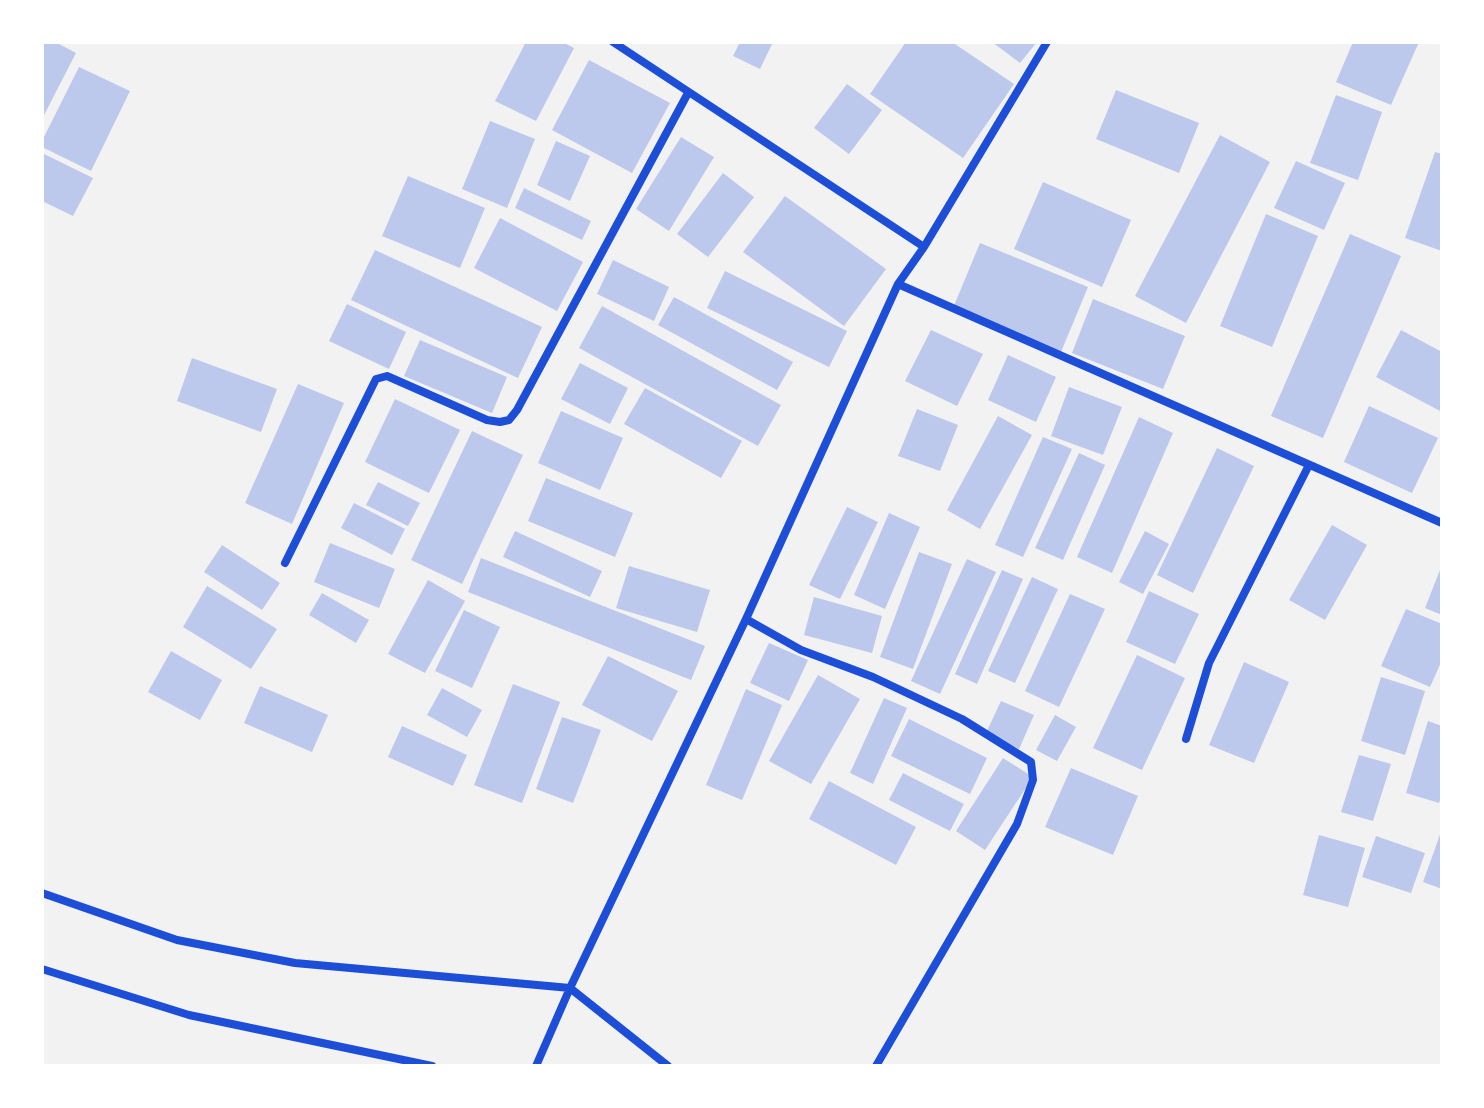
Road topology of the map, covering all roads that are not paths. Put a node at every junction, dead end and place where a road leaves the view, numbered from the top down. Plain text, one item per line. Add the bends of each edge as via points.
1 (613, 42) edge
2 (1047, 42) edge
3 (688, 93) junction
4 (924, 247) junction
5 (898, 284) junction
6 (1309, 465) junction
7 (1442, 523) edge
8 (285, 563) dead end
9 (746, 619) junction
10 (1186, 739) dead end
11 (42, 893) edge
12 (42, 969) edge
13 (570, 988) junction
14 (536, 1065) edge
15 (432, 1066) edge
16 (668, 1066) edge
17 (876, 1066) edge

1 - 3 street
2 - 4 street
3 - 4 street
3 - 8 street via 509,420 487,420 387,376 376,379
4 - 5 street
5 - 6 street
5 - 9 street
6 - 7 street
6 - 10 street via 1209,663
9 - 13 street
9 - 17 street via 801,650 962,719 1031,762 1033,780 1017,824
11 - 13 street via 177,940 295,963
12 - 15 street via 189,1015
13 - 14 street
13 - 16 street

